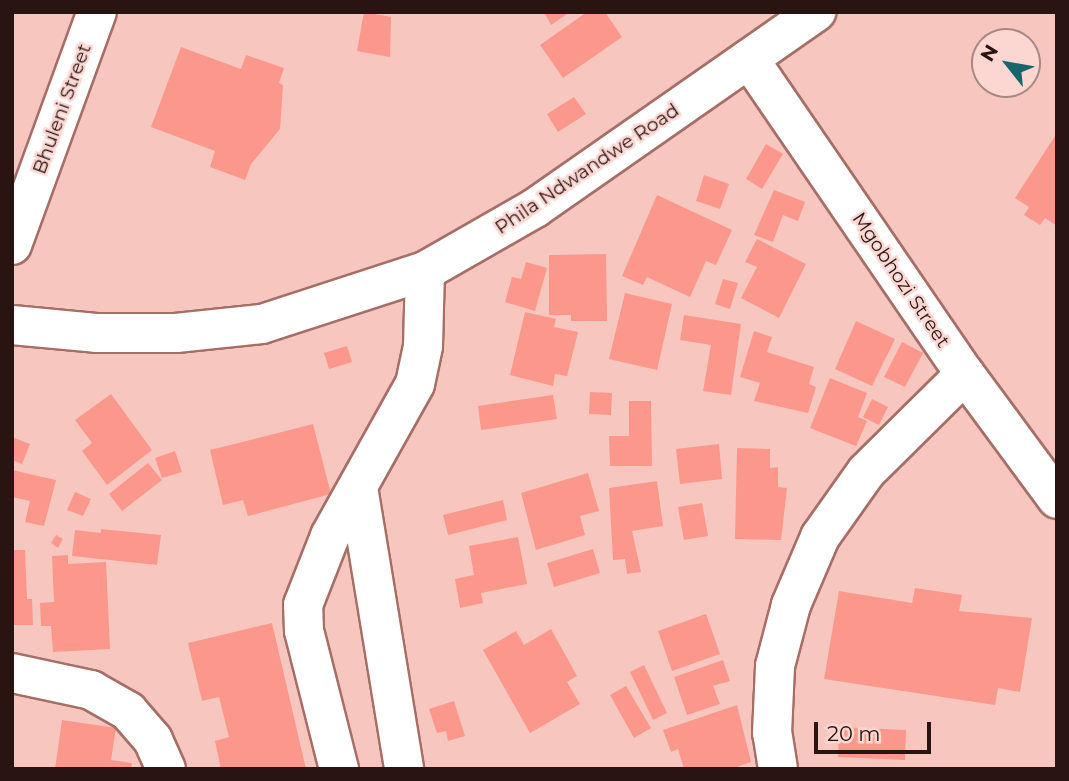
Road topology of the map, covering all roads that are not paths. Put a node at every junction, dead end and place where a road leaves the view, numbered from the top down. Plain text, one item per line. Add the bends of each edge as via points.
1 (97, 12) edge
2 (816, 12) edge
3 (749, 59) junction
4 (12, 245) edge
5 (425, 271) junction
6 (12, 325) edge
7 (965, 373) junction
8 (358, 487) junction
9 (1057, 499) edge
10 (12, 673) edge
11 (166, 769) edge
12 (339, 769) edge
13 (404, 769) edge
14 (778, 769) edge

1 - 4 street, Bhuleni Street
2 - 3 street, Phila Ndwandwe Road
3 - 5 street, Phila Ndwandwe Road via 535,208
3 - 7 street, Mgobhozi Street
5 - 6 street, Phila Ndwandwe Road via 262,324 176,333 96,333
5 - 8 street via 423,346 415,384
7 - 9 street, Mgobhozi Street
7 - 14 street via 866,472 820,537 791,605 775,666 772,733
8 - 12 street via 310,578 303,605 304,631
8 - 13 street
10 - 11 street via 91,690 128,711 153,740

